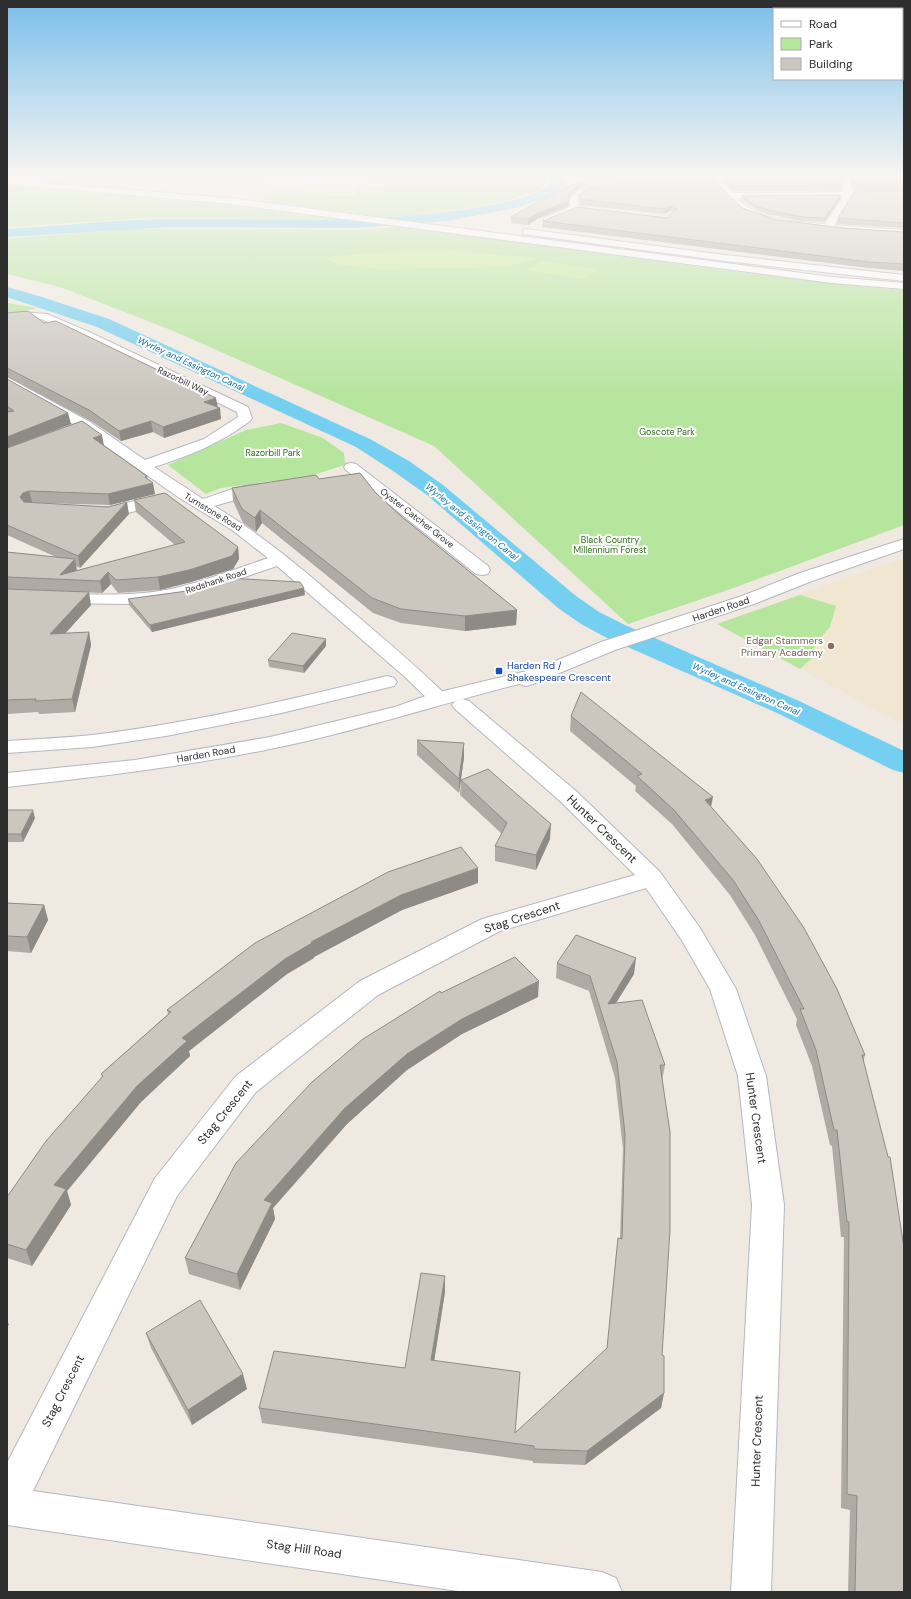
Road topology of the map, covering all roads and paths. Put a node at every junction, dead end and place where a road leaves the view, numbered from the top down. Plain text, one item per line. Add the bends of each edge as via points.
1 (599, 248) edge
2 (628, 248) edge
3 (721, 262) junction
4 (904, 278) edge
5 (904, 286) edge
6 (7, 317) edge
7 (7, 381) edge
8 (142, 466) junction
9 (348, 474) edge
10 (273, 487) edge
11 (183, 494) junction
12 (201, 505) junction
13 (86, 511) edge
14 (904, 544) edge
15 (279, 560) junction
16 (482, 570) dead end
17 (7, 596) edge
18 (387, 682) dead end
19 (450, 702) junction
20 (7, 747) edge
21 (7, 780) edge
22 (652, 878) junction
23 (7, 1502) edge
24 (7, 1506) edge
25 (602, 1592) edge
26 (751, 1592) edge

1 - 3 street
2 - 3 street
3 - 4 street
3 - 5 street via 832,280
6 - 8 street, Razorbill Way via 43,316 243,410 245,418 213,441
7 - 8 street, Turnstone Road
8 - 11 street, Turnstone Road
9 - 16 street, Oyster Catcher Grove via 367,479
10 - 12 street via 245,491
11 - 12 street, Turnstone Road
11 - 13 street via 110,512
12 - 15 street, Turnstone Road via 238,527
14 - 19 street, Harden Road via 674,626 608,646 538,674 506,691
15 - 17 street, Redshank Road via 182,592 160,595 131,598
15 - 19 street, Turnstone Road
18 - 20 street via 317,705 124,736 71,743
19 - 21 street, Harden Road via 432,711 402,711 278,741 135,766
19 - 22 street, Hunter Crescent via 568,796
22 - 23 street, Stag Crescent via 491,925 369,988 246,1084 166,1187
22 - 26 street, Hunter Crescent via 691,934 722,989 752,1076 768,1205
24 - 25 street, Stag Hill Road

